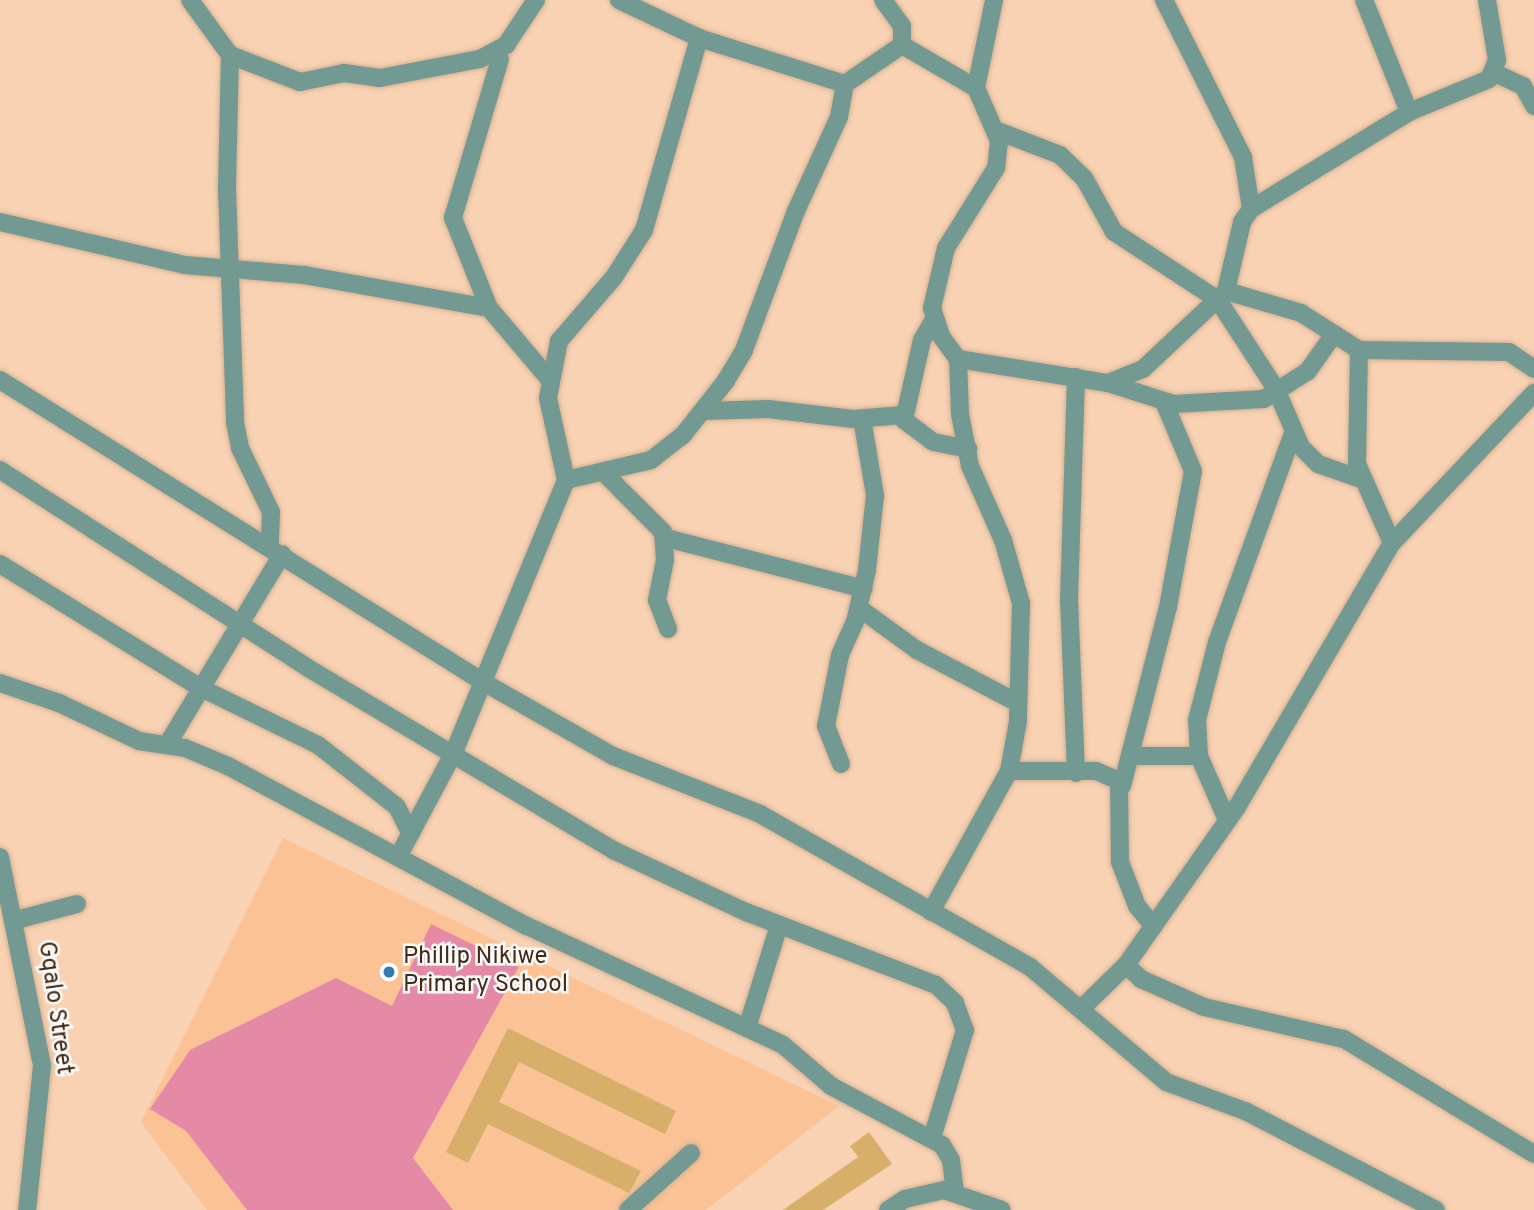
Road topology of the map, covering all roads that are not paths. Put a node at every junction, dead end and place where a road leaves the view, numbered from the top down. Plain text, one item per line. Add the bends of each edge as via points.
1 (190, 0) edge
2 (536, 0) edge
3 (619, 0) edge
4 (883, 0) edge
5 (994, 0) edge
6 (1164, 0) edge
7 (1364, 0) edge
8 (1487, 0) edge
9 (699, 38) junction
10 (902, 46) junction
11 (230, 55) junction
12 (500, 59) dead end
13 (1495, 73) junction
14 (845, 84) junction
15 (1529, 85) edge
16 (976, 88) junction
17 (1534, 106) edge
18 (1409, 112) junction
19 (996, 130) junction
20 (1251, 209) junction
21 (0, 222) edge
22 (231, 268) junction
23 (1222, 296) junction
24 (489, 308) junction
25 (933, 321) junction
26 (1334, 334) junction
27 (1359, 349) junction
28 (958, 359) junction
29 (1534, 369) edge
30 (1076, 377) junction
31 (0, 380) edge
32 (550, 380) junction
33 (1108, 383) junction
34 (1534, 393) edge
35 (1279, 394) junction
36 (1164, 402) junction
37 (704, 411) junction
38 (904, 415) junction
39 (862, 419) junction
40 (1293, 433) junction
41 (968, 449) junction
42 (0, 470) edge
43 (603, 472) junction
44 (1361, 479) junction
45 (566, 480) junction
46 (666, 538) junction
47 (1392, 543) junction
48 (276, 550) junction
49 (0, 564) edge
50 (864, 589) junction
51 (859, 608) junction
52 (242, 626) junction
53 (668, 629) dead end
54 (0, 683) edge
55 (485, 684) junction
56 (201, 688) junction
57 (1018, 703) junction
58 (167, 745) junction
59 (454, 752) junction
60 (1132, 756) junction
61 (1199, 756) junction
62 (841, 764) dead end
63 (1009, 771) junction
64 (1076, 773) junction
65 (1122, 786) junction
66 (1227, 820) junction
67 (411, 834) junction
68 (0, 857) edge
69 (398, 857) junction
70 (77, 904) dead end
71 (931, 912) junction
72 (16, 920) junction
73 (779, 925) junction
74 (1153, 926) junction
75 (1126, 965) junction
76 (1082, 1008) junction
77 (747, 1028) junction
78 (932, 1138) junction
79 (691, 1153) dead end
80 (1534, 1154) edge
81 (955, 1191) junction
82 (27, 1210) edge
83 (628, 1210) edge
84 (888, 1210) edge
85 (1002, 1210) edge
86 (1436, 1210) edge

1 - 11 street
2 - 11 street via 502,49 454,65 411,68 380,78 344,73 300,82
3 - 9 street
4 - 10 street via 902,26
5 - 16 street
6 - 20 street via 1243,158
7 - 18 street
8 - 13 street
9 - 14 street
9 - 32 street via 644,230 614,276 562,333
10 - 14 street
10 - 16 street
11 - 22 street
12 - 24 street via 453,212 467,263
13 - 15 street
13 - 18 street
14 - 37 street via 839,117 796,211 749,338
15 - 17 street
16 - 19 street
18 - 20 street
19 - 23 street via 1060,155 1084,178 1114,232
19 - 25 street via 996,168 946,248 933,293
20 - 23 street via 1242,222
21 - 22 street via 113,252
22 - 24 street via 456,298
22 - 48 street via 235,422 240,448 271,512
23 - 26 street via 1301,313
23 - 33 street via 1166,352
23 - 35 street
24 - 32 street
25 - 28 street
25 - 38 street via 922,340
26 - 27 street
26 - 35 street via 1321,358
27 - 29 street via 1509,352
27 - 44 street via 1362,385 1355,456
28 - 30 street
28 - 41 street
30 - 33 street
30 - 64 street via 1069,600
31 - 48 street
32 - 45 street via 550,406
33 - 36 street
34 - 47 street
35 - 36 street via 1194,405
35 - 40 street
36 - 60 street via 1193,471
37 - 39 street via 768,408
37 - 43 street via 651,460
38 - 39 street
38 - 41 street via 910,429 933,442
39 - 50 street via 875,495
40 - 44 street via 1318,464
40 - 61 street via 1217,642 1196,720
41 - 57 street via 972,474 1020,588
42 - 52 street
43 - 45 street
43 - 46 street via 653,516
44 - 47 street
45 - 55 street
46 - 50 street
46 - 53 street via 656,595
47 - 66 street
48 - 52 street
48 - 55 street
49 - 56 street
50 - 51 street
51 - 57 street via 917,650
51 - 62 street via 840,655 826,726
52 - 56 street
52 - 59 street
54 - 58 street via 59,703 139,741
55 - 59 street
55 - 71 street via 613,756 760,814
56 - 58 street
56 - 67 street via 347,766 397,807
57 - 63 street
58 - 69 street via 228,766
59 - 67 street
59 - 73 street via 615,851
60 - 61 street
60 - 65 street
61 - 66 street
63 - 64 street
63 - 71 street
64 - 65 street via 1108,774
65 - 74 street via 1120,862 1137,906
66 - 74 street
67 - 69 street
68 - 72 street, Gqalo Street
69 - 77 street via 527,926
70 - 72 street
71 - 76 street via 1030,967
72 - 82 street, Gqalo Street via 42,1066
73 - 77 street
73 - 78 street via 929,980 955,1003 964,1037
74 - 75 street
75 - 76 street
75 - 80 street via 1141,979 1204,1007 1344,1039
76 - 86 street via 1166,1083 1245,1111
77 - 78 street via 789,1049 831,1086
78 - 81 street via 951,1160
79 - 83 street
81 - 84 street via 915,1195
81 - 85 street

